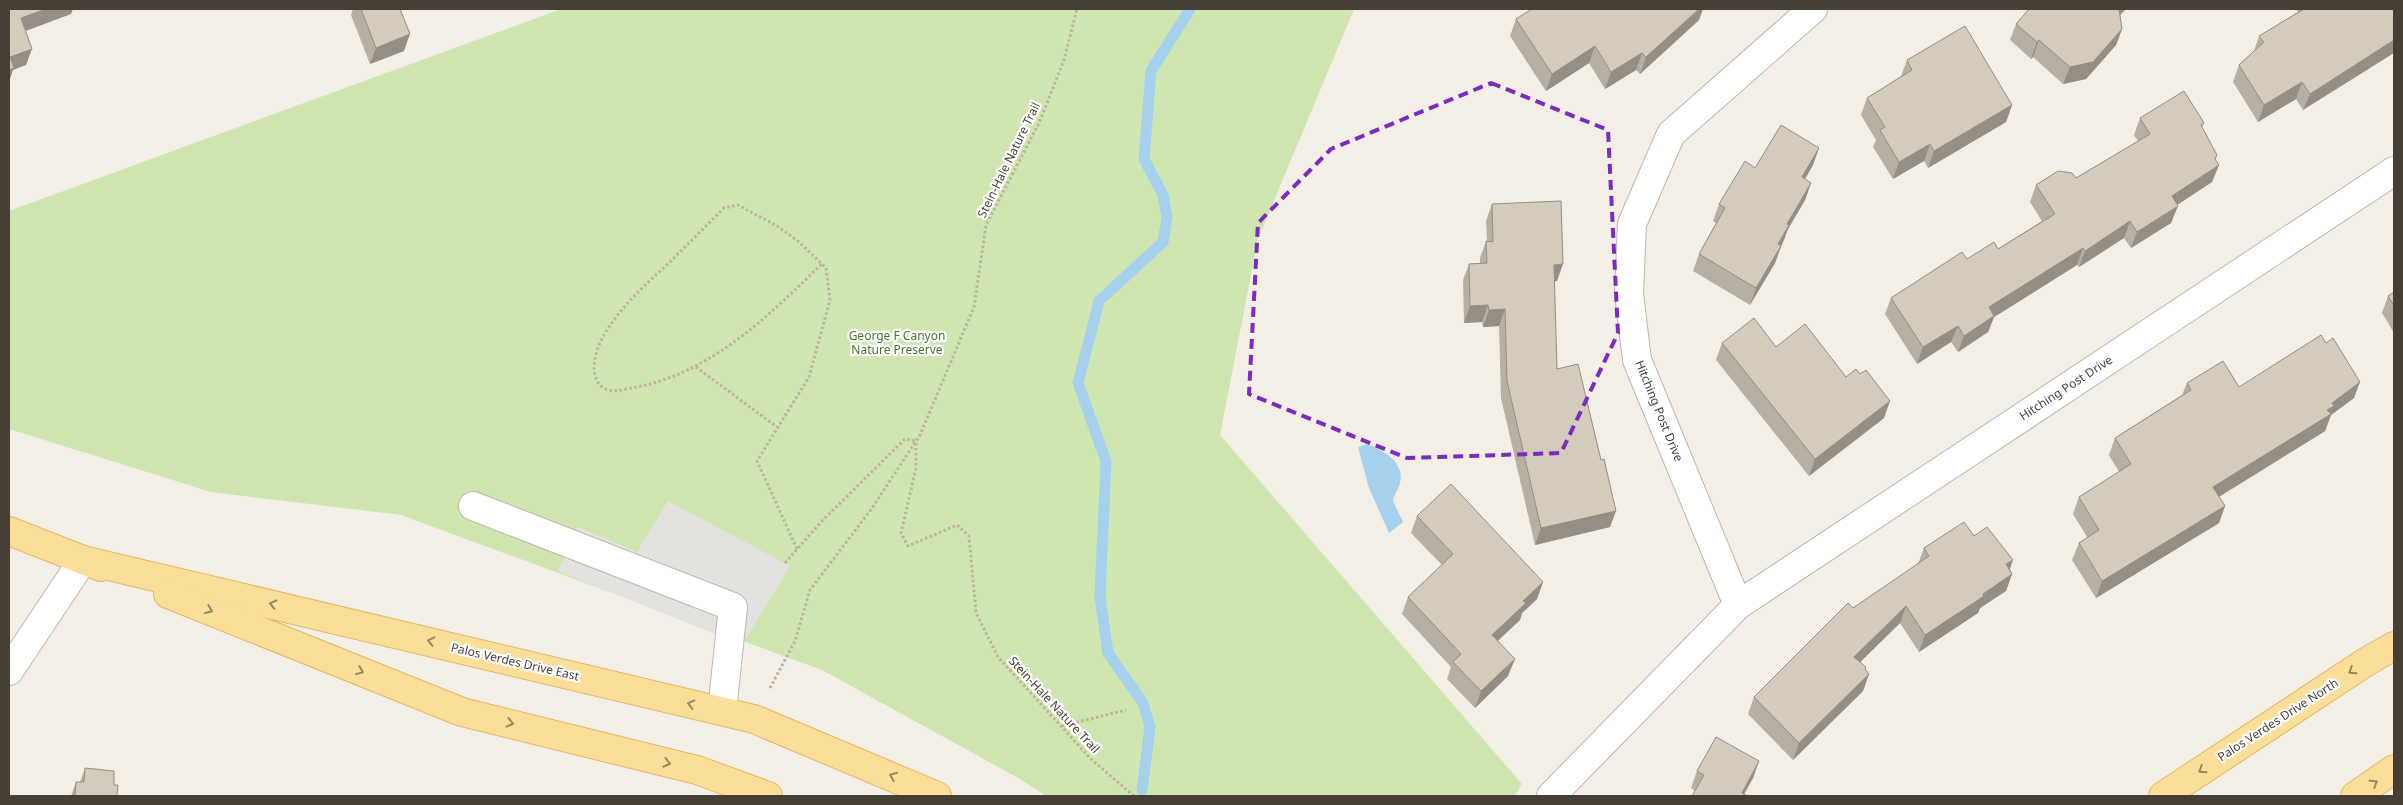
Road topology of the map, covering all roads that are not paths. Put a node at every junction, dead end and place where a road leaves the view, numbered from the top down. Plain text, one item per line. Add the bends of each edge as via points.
1 (1813, 9) edge
2 (2394, 170) edge
3 (473, 506) dead end
4 (9, 531) edge
5 (83, 560) junction
6 (1738, 605) junction
7 (2394, 646) edge
8 (9, 671) edge
9 (722, 711) junction
10 (2394, 769) edge
11 (768, 796) edge
12 (937, 796) edge
13 (1551, 796) edge
14 (2163, 796) edge
15 (2355, 796) edge

1 - 6 street, Hitching Post Drive via 1671,134 1632,224 1629,294 1637,360
2 - 6 street, Hitching Post Drive
3 - 9 street via 733,607
4 - 5 main road, Palos Verdes Drive East
5 - 8 street
9 -> 5 main road, Palos Verdes Drive East
5 -> 11 main road, Palos Verdes Drive East via 462,712 696,770
6 - 13 street, Hitching Post Drive
7 -> 14 main road, Palos Verdes Drive North
12 -> 9 main road, Palos Verdes Drive East via 754,719
15 -> 10 main road

